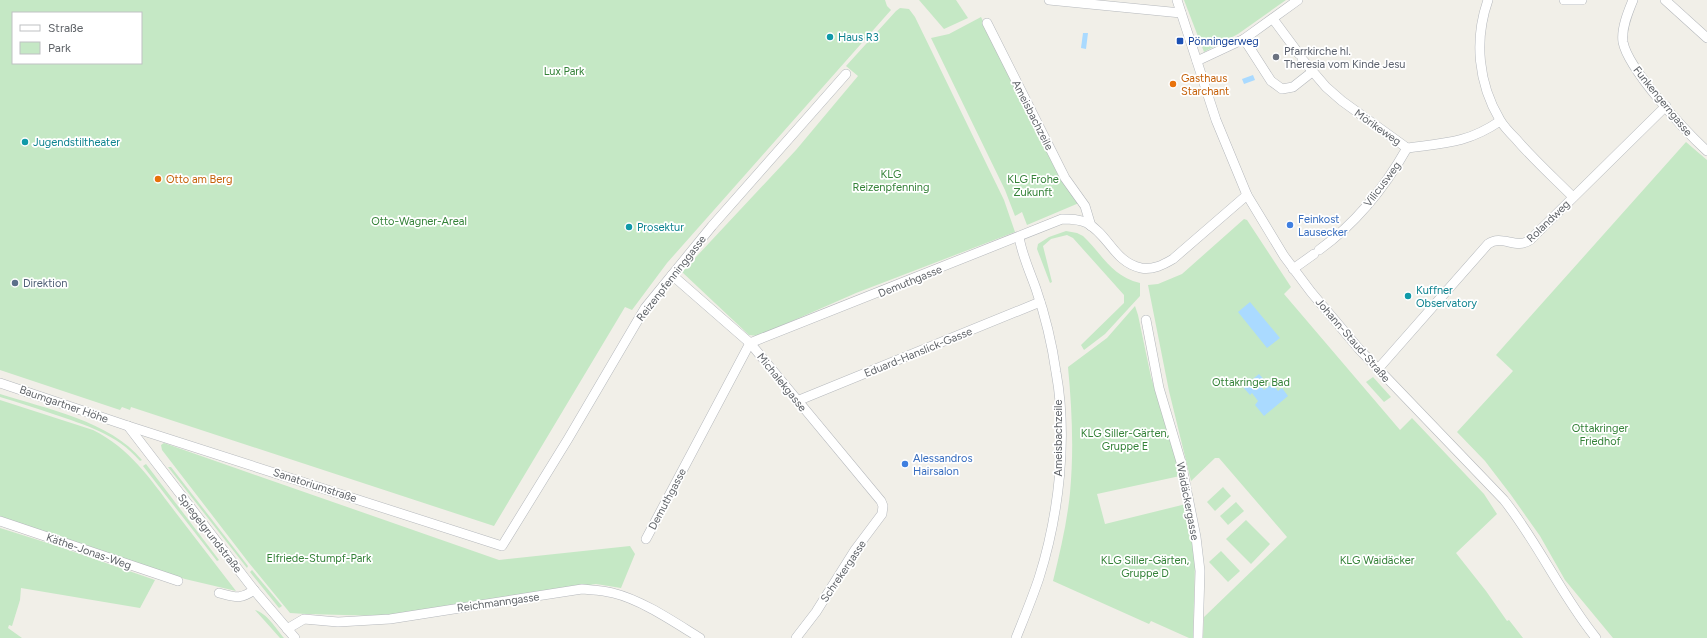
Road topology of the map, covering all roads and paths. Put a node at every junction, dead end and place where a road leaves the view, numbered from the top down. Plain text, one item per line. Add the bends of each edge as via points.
1 (1049, 0) edge
2 (1177, 0) edge
3 (1298, 0) edge
4 (1488, 0) edge
5 (1564, 0) edge
6 (1582, 0) edge
7 (1634, 0) edge
8 (1665, 0) edge
9 (1182, 13) junction
10 (1273, 19) junction
11 (987, 23) dead end
12 (1707, 38) edge
13 (1244, 39) junction
14 (1197, 61) junction
15 (1312, 72) junction
16 (846, 74) dead end
17 (1666, 106) junction
18 (1500, 121) junction
19 (1407, 148) junction
20 (1707, 151) edge
21 (1247, 195) junction
22 (1573, 197) junction
23 (1091, 226) junction
24 (1019, 237) junction
25 (1293, 269) junction
26 (672, 275) junction
27 (1040, 302) junction
28 (1146, 320) dead end
29 (750, 343) junction
30 (1378, 369) junction
31 (0, 383) edge
32 (797, 401) junction
33 (128, 426) junction
34 (881, 501) joint
35 (0, 521) edge
36 (646, 538) dead end
37 (502, 546) joint
38 (178, 581) dead end
39 (254, 590) junction
40 (219, 593) dead end
41 (287, 629) junction
42 (295, 638) edge
43 (700, 638) edge
44 (796, 638) edge
45 (1016, 638) edge
46 (1198, 638) edge
47 (1596, 638) edge

1 - 9 street
2 - 9 street, Johann-Staud-Straße
3 - 10 street
4 - 18 street via 1480,33 1480,64 1487,94
5 - 6 street
7 - 17 street, Funkengerngasse via 1623,30 1625,51 1639,74
8 - 12 street
9 - 14 street, Johann-Staud-Straße
10 - 13 street
10 - 15 street, Mörikeweg
11 - 23 street, Ameisbachzeile via 1065,178 1085,206
13 - 14 street
13 - 15 street via 1271,81 1282,89 1293,87
14 - 21 street, Johann-Staud-Straße via 1216,120
15 - 19 street, Mörikeweg via 1342,102
16 - 26 street, Reizenpfenninggasse
17 - 20 street, Funkengerngasse
17 - 22 street, Rolandweg
18 - 19 street, Mörikeweg via 1468,139
18 - 22 street
19 - 25 street, Vilicusweg via 1379,190 1359,214 1332,241
21 - 23 street via 1173,259 1155,268 1146,269 1126,263
21 - 25 street, Johann-Staud-Straße
22 - 30 street, Rolandweg via 1528,242 1518,245 1496,240 1488,244
23 - 24 street, Demuthgasse via 1080,221 1062,219
24 - 27 street, Ameisbachzeile
24 - 29 street, Demuthgasse
25 - 30 street, Johann-Staud-Straße via 1341,329
26 - 29 street, Michalekgasse
26 - 37 street, Reizenpfenninggasse via 645,308
27 - 32 street, Eduard-Hanslick-Gasse
27 - 45 street, Ameisbachzeile via 1056,372 1061,420 1060,453 1057,495 1050,536 1039,578
28 - 46 street, Waidäckergasse via 1159,388 1181,462 1196,537 1200,571
29 - 32 street, Michalekgasse
29 - 36 street, Demuthgasse
30 - 47 street, Johann-Staud-Straße via 1504,500 1536,545 1562,591
31 - 33 street, Baumgartner Höhe
32 - 34 street, Michalekgasse
33 - 37 street, Sanatoriumstraße
33 - 39 street, Spiegelgrundstraße
34 - 44 street, Schrekergasse via 882,514
35 - 38 street, Käthe-Jonas-Weg
39 - 40 street via 244,597
39 - 41 street, Spiegelgrundstraße
41 - 42 street, Spiegelgrundstraße
41 - 43 street, Reichmanngasse via 304,619 338,622 390,619 582,589 613,593 633,601

